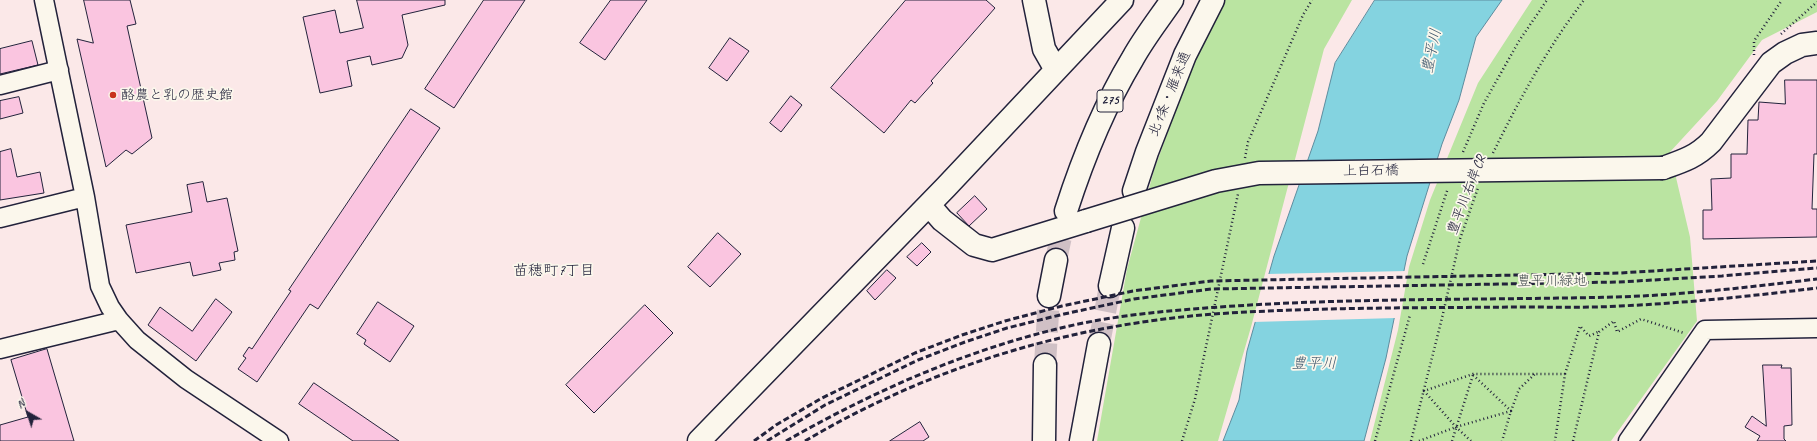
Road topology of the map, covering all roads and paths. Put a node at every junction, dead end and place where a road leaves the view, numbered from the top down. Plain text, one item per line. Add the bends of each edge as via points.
1 (44, 0) edge
2 (1034, 0) edge
3 (1122, 0) edge
4 (1172, 0) edge
5 (1213, 0) edge
6 (1312, 0) edge
7 (1547, 0) edge
8 (1584, 0) edge
9 (1782, 0) edge
10 (1817, 2) edge
11 (1777, 37) dead end
12 (1816, 42) edge
13 (1760, 53) dead end
14 (59, 70) junction
15 (1056, 70) junction
16 (0, 85) edge
17 (1463, 153) dead end
18 (1490, 159) dead end
19 (1244, 166) dead end
20 (1450, 182) dead end
21 (1479, 185) dead end
22 (1239, 189) dead end
23 (1134, 191) dead end
24 (85, 197) junction
25 (929, 205) junction
26 (1066, 211) tunnel mouth
27 (0, 218) edge
28 (1123, 228) dead end
29 (1056, 260) tunnel mouth
30 (1422, 264) dead end
31 (1110, 286) tunnel mouth
32 (1049, 296) tunnel mouth
33 (1410, 315) dead end
34 (118, 320) junction
35 (1817, 328) edge
36 (1599, 332) junction
37 (1699, 339) junction
38 (1099, 344) tunnel mouth
39 (0, 349) edge
40 (1045, 364) tunnel mouth
41 (1473, 374) junction
42 (1535, 374) junction
43 (1565, 374) junction
44 (1424, 391) junction
45 (1511, 411) junction
46 (1456, 427) junction
47 (279, 441) edge
48 (699, 441) edge
49 (1044, 441) edge
50 (1081, 441) edge
51 (1182, 441) edge
52 (1375, 441) edge
53 (1411, 441) edge
54 (1419, 441) edge
55 (1452, 441) edge
56 (1471, 441) edge
57 (1502, 441) edge
58 (1555, 441) edge
59 (1573, 441) edge
60 (1628, 441) edge

1 - 14 street
2 - 15 main road via 1044,49
3 - 15 main road
4 - 26 main road, 275 via 1133,58 1104,112
5 - 23 main road, 北1条・雁来通 via 1185,55
6 - 19 path via 1248,142
7 - 17 path via 1519,41 1484,103
8 - 18 path, 豊平川右岸CR via 1527,87
9 - 13 path via 1754,41 1754,58
10 - 11 path
12 - 25 main road, 上白石橋, bridge via 1785,53 1771,63 1700,153 1663,168 1259,173 1216,181 992,250 974,245 942,220
14 - 16 street
14 - 24 street
15 - 25 main road
20 - 30 path
21 - 44 path, 豊平川右岸CR via 1460,239
22 - 51 path via 1195,399
24 - 27 street
24 - 34 street via 100,286
25 - 48 main road
28 - 31 main road
29 - 32 main road
33 - 52 path
34 - 39 street
34 - 47 street via 137,340 186,379
35 - 37 street via 1705,330
36 - 37 path via 1614,321 1617,332 1641,319
36 - 43 path via 1590,336 1580,326
36 - 59 path
37 - 60 street
38 - 50 main road
40 - 49 main road
41 - 42 path
41 - 44 path
41 - 45 path
41 - 46 path
42 - 43 path
42 - 45 path via 1519,389
43 - 58 path
44 - 46 path
44 - 53 path, 豊平川右岸CR
45 - 46 path
45 - 57 path
46 - 54 path
46 - 55 path
46 - 56 path

